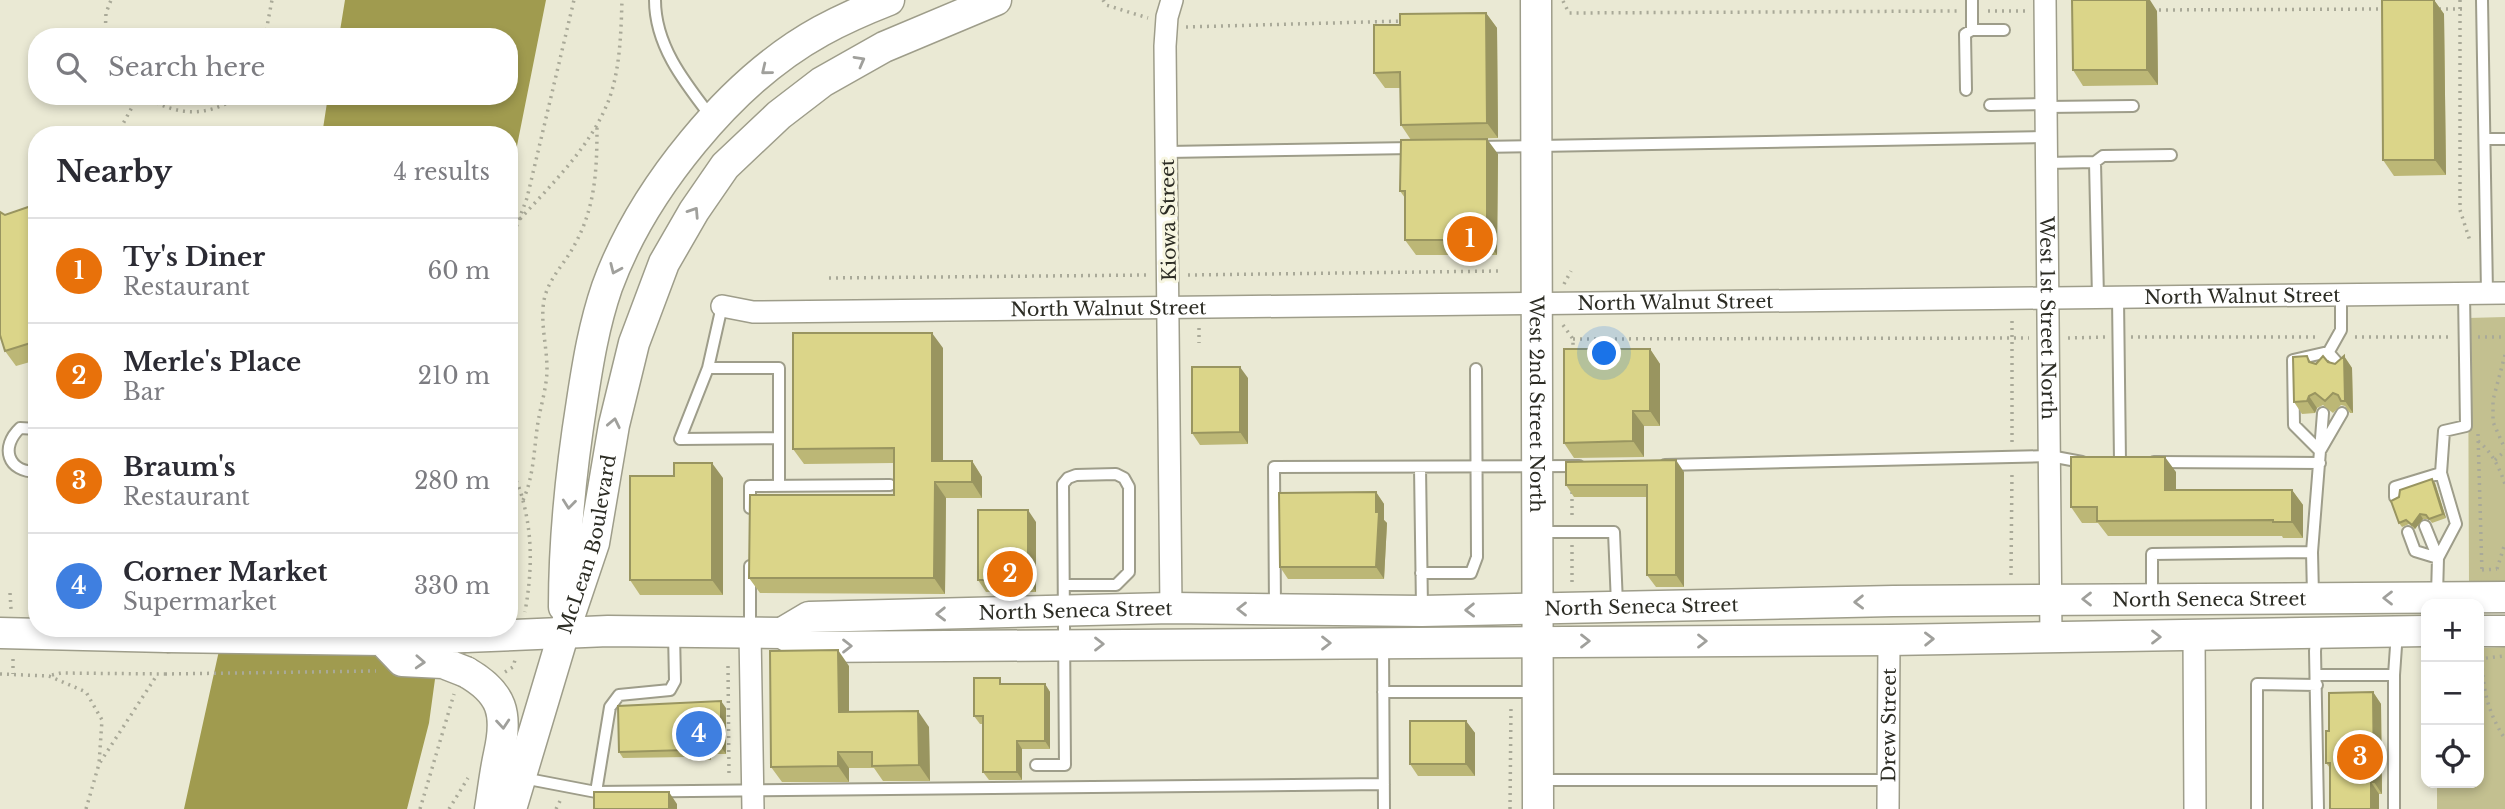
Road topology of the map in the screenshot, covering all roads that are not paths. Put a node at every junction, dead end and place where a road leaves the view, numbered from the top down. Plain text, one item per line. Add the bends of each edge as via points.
1 (655, 0) edge
2 (888, 0) edge
3 (996, 0) edge
4 (1172, 0) edge
5 (1549, 1) edge
6 (2045, 5) edge
7 (2483, 5) edge
8 (1972, 6) edge
9 (1972, 30) junction
10 (2004, 30) dead end
11 (1966, 90) dead end
12 (1990, 105) dead end
13 (2046, 106) junction
14 (2133, 106) dead end
15 (713, 119) junction
16 (2046, 137) junction
17 (2485, 139) junction
18 (2505, 139) edge
19 (1537, 146) junction
20 (1473, 147) edge
21 (1431, 148) edge
22 (1167, 152) junction
23 (2171, 155) dead end
24 (2095, 162) junction
25 (2046, 163) junction
26 (2464, 293) junction
27 (2496, 293) edge
28 (2341, 295) junction
29 (2108, 298) junction
30 (2047, 299) junction
31 (1537, 303) junction
32 (722, 306) joint
33 (1168, 308) junction
34 (2328, 352) junction
35 (708, 368) junction
36 (2323, 368) edge
37 (2342, 368) edge
38 (1476, 369) dead end
39 (2323, 413) edge
40 (2342, 413) edge
41 (28, 428) edge
42 (779, 438) junction
43 (2050, 456) junction
44 (2320, 457) junction
45 (2095, 462) edge
46 (2108, 462) edge
47 (2120, 462) junction
48 (2133, 462) edge
49 (2147, 462) edge
50 (1654, 465) edge
51 (1586, 466) edge
52 (1420, 467) junction
53 (1477, 467) junction
54 (1537, 467) junction
55 (28, 471) edge
56 (2441, 473) junction
57 (779, 485) junction
58 (890, 485) dead end
59 (2395, 497) edge
60 (750, 513) edge
61 (2425, 526) dead end
62 (2407, 532) dead end
63 (1537, 533) junction
64 (2312, 552) junction
65 (750, 555) edge
66 (2438, 558) junction
67 (1421, 573) junction
68 (2501, 583) edge
69 (2313, 598) junction
70 (2437, 598) junction
71 (1064, 599) junction
72 (2152, 599) junction
73 (2051, 600) junction
74 (1618, 607) junction
75 (1171, 608) junction
76 (1275, 609) junction
77 (1538, 609) junction
78 (1422, 611) junction
79 (2484, 631) edge
80 (2505, 631) edge
81 (28, 632) edge
82 (564, 632) junction
83 (674, 632) junction
84 (2412, 632) edge
85 (750, 633) junction
86 (0, 634) edge
87 (518, 634) edge
88 (782, 634) junction
89 (2317, 634) junction
90 (2194, 636) junction
91 (167, 637) edge
92 (465, 637) edge
93 (2051, 637) junction
94 (382, 640) junction
95 (1889, 640) junction
96 (1383, 642) junction
97 (1538, 642) junction
98 (1064, 645) junction
99 (2394, 675) junction
100 (2317, 680) junction
101 (1384, 692) junction
102 (1524, 692) junction
103 (1036, 765) dead end
104 (520, 778) junction
105 (1888, 780) junction
106 (1384, 784) junction
107 (596, 792) junction
108 (1538, 795) edge
109 (753, 799) edge
110 (490, 809) edge
111 (511, 809) edge
112 (1384, 809) edge
113 (1888, 809) edge
114 (2195, 809) edge
115 (2257, 809) edge
116 (2318, 809) edge
117 (2393, 809) edge

1 - 15 lane via 666,50
2 -> 15 main road, McLean Boulevard via 820,32 771,67
82 -> 3 main road, McLean Boulevard via 594,542 634,343 664,263 694,211 725,166 822,82 884,47
4 - 22 street, Kiowa Street via 1164,46
5 - 19 main road, West 2nd Street North
6 - 13 street, West 1st Street North
7 - 17 lane
8 - 9 lane
9 - 10 lane
9 - 11 lane via 1965,34
12 - 13 lane
13 - 14 lane
13 - 16 street, West 1st Street North
15 -> 82 main road, McLean Boulevard via 673,166 634,228 593,331 564,546
16 - 19 lane
16 - 25 street, West 1st Street North
17 - 18 lane
17 - 27 lane
19 - 20 lane
19 - 31 main road, West 2nd Street North
21 - 22 lane
22 - 33 street, Kiowa Street
23 - 24 lane via 2103,156
24 - 25 lane
24 - 29 lane
25 - 30 street, West 1st Street North
26 - 27 street, North Walnut Street
26 - 28 street, North Walnut Street
26 - 56 lane via 2466,426 2444,431
28 - 29 street, North Walnut Street
28 - 34 lane via 2341,330
29 - 30 street, North Walnut Street
29 - 47 lane
30 - 31 street, North Walnut Street
30 - 43 street, West 1st Street North
31 - 33 street, North Walnut Street
31 - 54 main road, West 2nd Street North
32 - 33 street, North Walnut Street via 753,312
32 - 35 lane
33 - 75 street, Kiowa Street
34 - 36 lane
34 - 37 lane
34 - 44 lane via 2293,360 2294,425
35 - 42 lane via 779,368
35 - 42 lane via 680,439
38 - 53 lane
39 - 44 lane
40 - 44 lane
41 - 55 lane via 20,428 9,438 8,454 15,465
42 - 57 lane
43 - 45 lane
43 - 50 lane
43 - 73 street, West 1st Street North
44 - 49 lane
44 - 64 lane
46 - 47 lane
47 - 48 lane
51 - 54 lane
52 - 53 lane
52 - 67 lane
52 - 76 lane via 1274,467
53 - 54 lane
53 - 67 lane via 1477,557 1471,573
54 - 63 main road, West 2nd Street North
56 - 59 lane via 2411,487 2395,487
56 - 66 lane via 2456,524
57 - 58 lane
57 - 60 lane via 750,486
61 - 66 lane
62 - 66 lane via 2415,551
63 - 74 lane via 1615,532
63 - 77 main road, West 2nd Street North
64 - 69 lane
64 - 72 lane via 2152,554
65 - 85 lane
66 - 70 lane
67 - 78 lane
68 - 70 main road, North Seneca Street
70 -> 69 main road, North Seneca Street
69 - 72 main road, North Seneca Street
71 - 71 lane via 1063,484 1076,475 1116,474 1129,487 1129,572 1116,586
71 - 75 main road, North Seneca Street
71 -> 88 main road, North Seneca Street via 809,617
71 - 98 lane
72 -> 73 main road, North Seneca Street
73 -> 74 main road, North Seneca Street
73 - 93 street, West 1st Street North
74 - 77 main road, North Seneca Street
76 -> 75 main road, North Seneca Street
76 - 78 main road, North Seneca Street
77 -> 78 main road, North Seneca Street
77 - 97 main road, West 2nd Street North
79 - 80 main road
81 - 86 main road, North Seneca Street
82 - 83 main road, North Seneca Street
82 - 87 main road, North Seneca Street, bridge
82 - 104 main road
83 - 85 main road, North Seneca Street
83 - 107 lane via 675,681 670,690 619,695 610,707
84 - 89 main road, North Seneca Street
84 - 99 lane
85 - 88 main road, North Seneca Street
85 - 109 street
88 -> 98 main road, North Seneca Street via 805,647
89 - 90 main road, North Seneca Street
89 - 100 lane
93 -> 90 main road, North Seneca Street
90 - 114 street
91 - 94 main road, North Seneca Street, bridge
92 - 94 main road, North Seneca Street, bridge
95 -> 93 main road, North Seneca Street
94 -> 110 main road, bridge via 402,661 443,663 498,698 504,735
97 -> 95 main road, North Seneca Street
95 - 105 street, Drew Street
96 - 97 main road, North Seneca Street
98 -> 96 main road, North Seneca Street
96 - 101 lane
97 - 102 main road, West 2nd Street North
98 - 103 lane via 1065,765
99 - 100 lane
99 - 117 lane
100 - 115 lane via 2257,684
100 - 116 lane
101 - 102 lane
101 - 106 lane
102 - 108 main road, West 2nd Street North
104 - 107 lane
104 - 111 main road
105 - 108 lane
105 - 113 street, Drew Street
106 - 109 lane
106 - 112 lane
107 - 109 lane via 729,790

